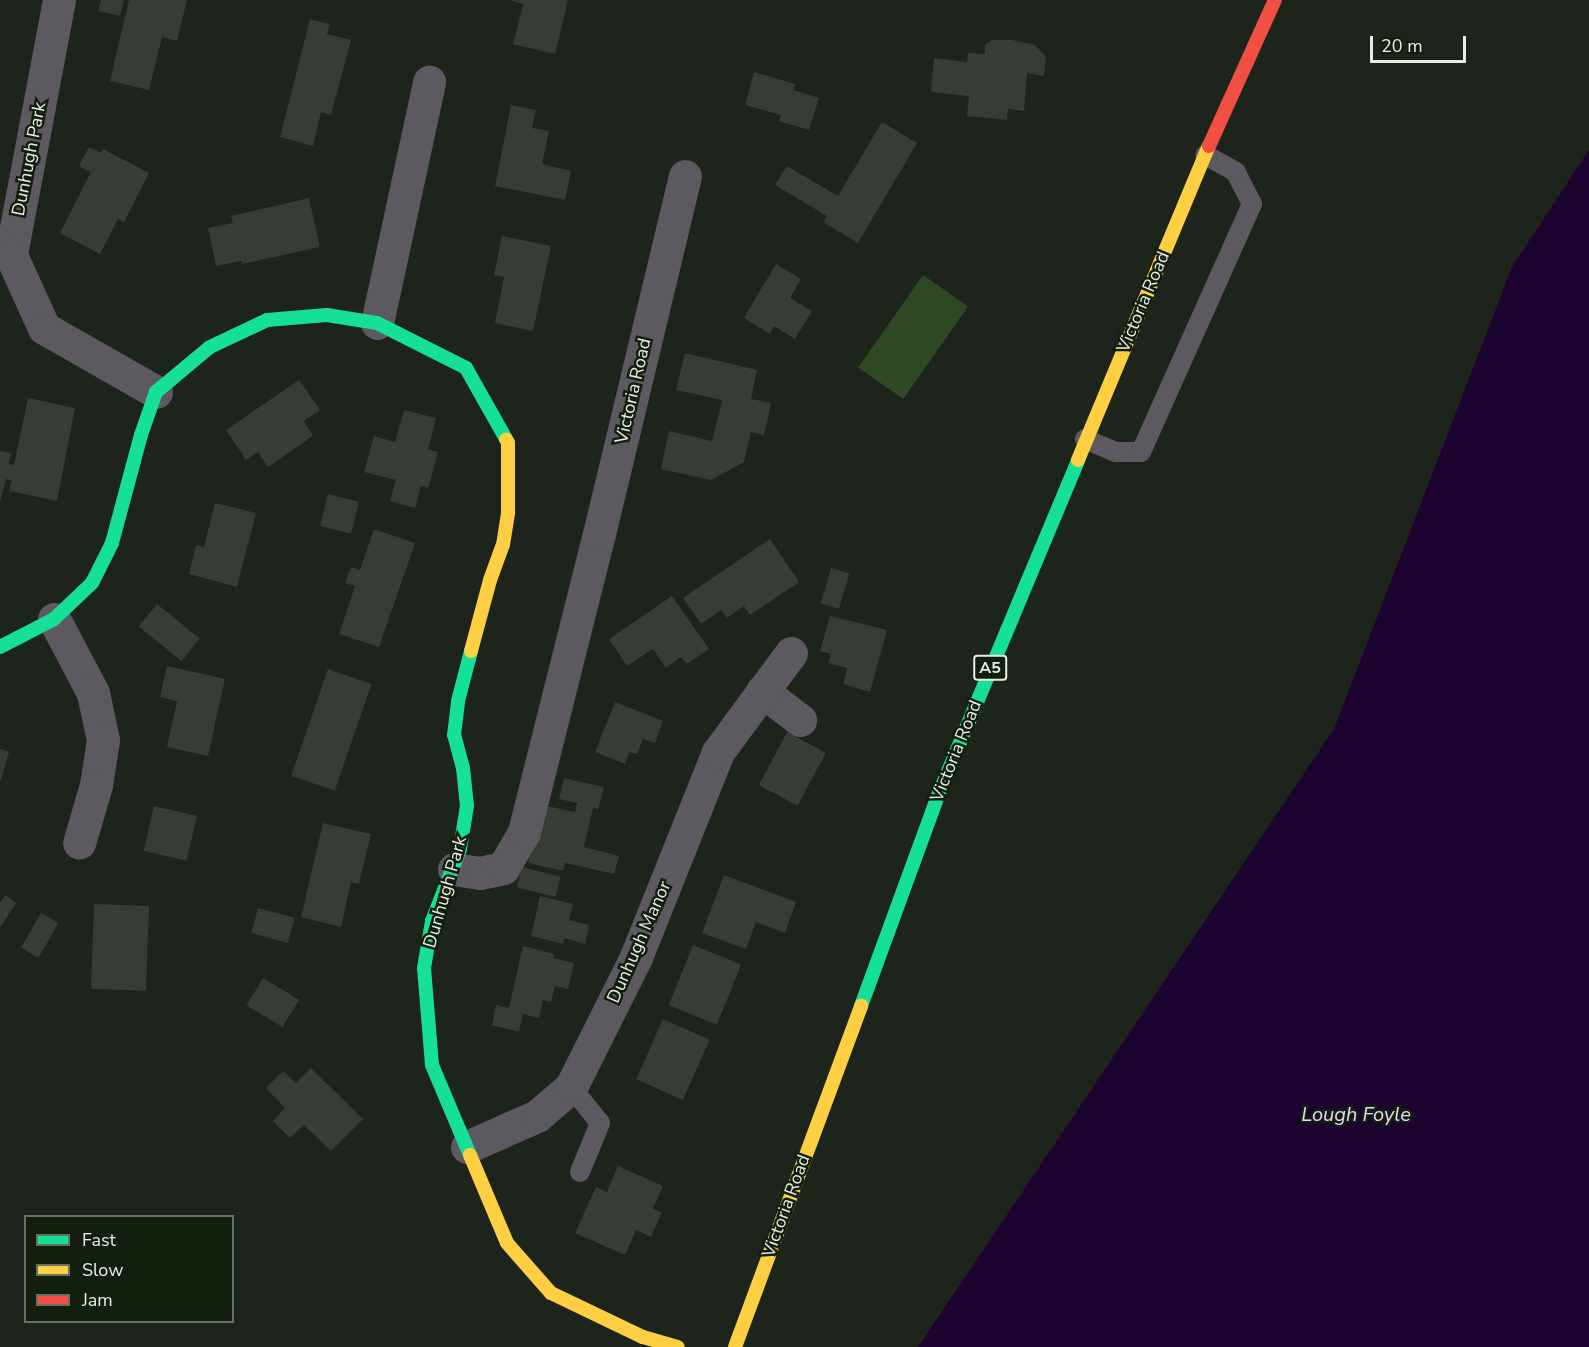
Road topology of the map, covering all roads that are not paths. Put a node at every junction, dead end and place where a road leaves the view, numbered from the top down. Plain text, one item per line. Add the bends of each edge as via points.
1 (59, 0) edge
2 (1275, 0) edge
3 (429, 82) dead end
4 (1205, 155) junction
5 (685, 176) dead end
6 (377, 323) junction
7 (156, 392) junction
8 (1085, 439) junction
9 (54, 619) junction
10 (0, 647) edge
11 (791, 653) dead end
12 (762, 691) junction
13 (800, 720) dead end
14 (79, 843) dead end
15 (454, 869) junction
16 (571, 1087) junction
17 (467, 1147) junction
18 (580, 1172) dead end
19 (678, 1347) edge
20 (735, 1347) edge

1 - 7 street, Dunhugh Park via 11,255 44,328
2 - 4 main road, Victoria Road / A5
3 - 6 street
4 - 8 main road, Victoria Road / A5
4 - 8 lane via 1236,172 1252,204 1141,452 1116,452
5 - 15 street, Victoria Road via 524,832 503,868 480,873
6 - 7 main road, Dunhugh Park via 327,315 267,320 210,347
6 - 15 main road, Dunhugh Park via 466,368 508,443 508,512 503,545 487,591 455,724 467,806
7 - 9 main road via 112,543 92,582
8 - 20 main road, Victoria Road / A5 via 939,793
9 - 10 main road
9 - 14 street via 93,693 103,740 96,785
11 - 12 street, Dunhugh Manor
12 - 13 street
12 - 16 street, Dunhugh Manor via 718,752 636,957
15 - 17 main road, Dunhugh Park via 432,921 424,968 432,1065
16 - 17 street, Dunhugh Manor via 537,1116
16 - 18 lane via 600,1123
17 - 19 main road, Dunhugh Park via 507,1243 551,1293 644,1337

